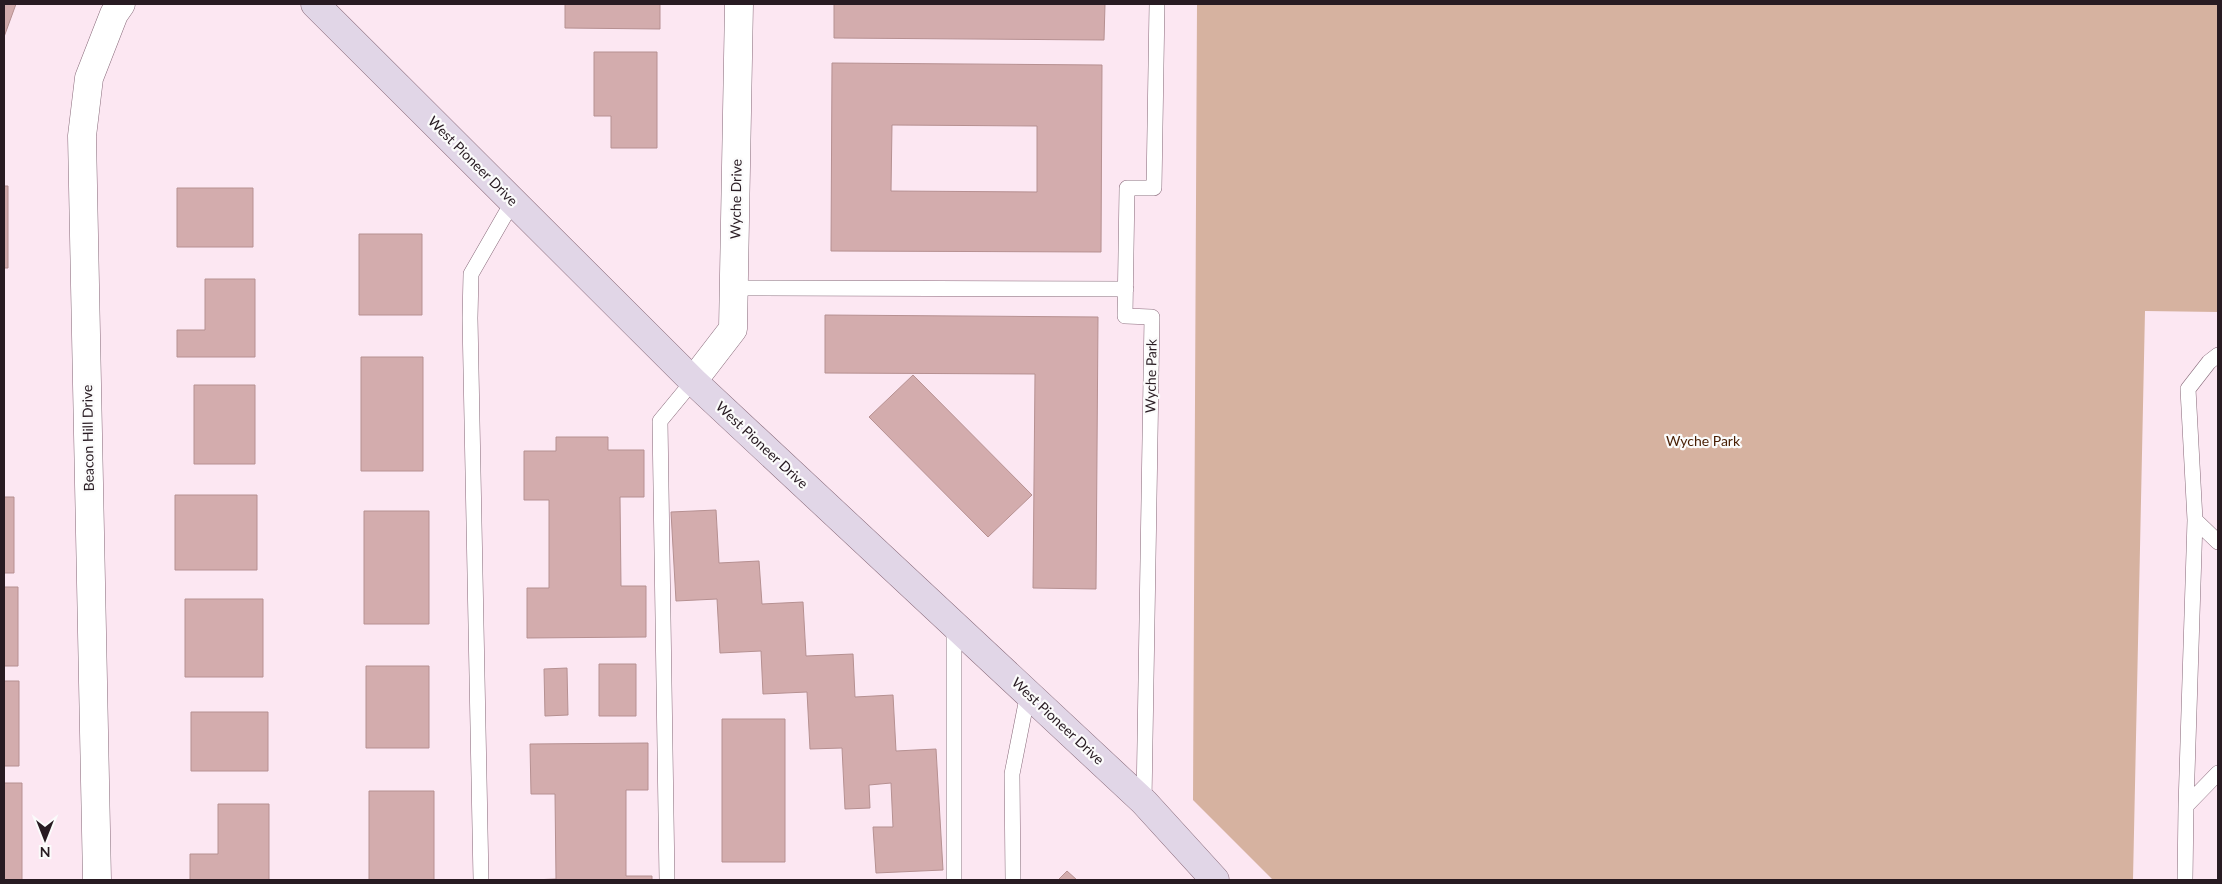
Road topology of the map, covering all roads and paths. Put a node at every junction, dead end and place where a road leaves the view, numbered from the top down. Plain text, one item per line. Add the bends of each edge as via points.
1 (121, 4) edge
2 (315, 4) edge
3 (739, 4) edge
4 (1157, 4) edge
5 (513, 201) junction
6 (734, 288) junction
7 (1126, 289) junction
8 (2218, 354) edge
9 (693, 381) junction
10 (2195, 520) junction
11 (2218, 542) edge
12 (954, 625) junction
13 (1028, 693) junction
14 (2218, 773) edge
15 (1144, 802) junction
16 (2186, 806) junction
17 (97, 880) edge
18 (481, 880) edge
19 (667, 880) edge
20 (954, 880) edge
21 (1013, 880) edge
22 (1215, 880) edge
23 (2185, 880) edge

1 - 17 street, Beacon Hill Drive via 89,78 82,136
2 - 5 main road, West Pioneer Drive
3 - 6 street, Wyche Drive
4 - 7 lane, Wyche Park via 1154,188 1127,188
5 - 9 main road, West Pioneer Drive
5 - 18 lane via 471,274
6 - 7 lane
6 - 9 street, Wyche Drive via 733,329
7 - 15 lane, Wyche Park via 1125,316 1152,317
8 - 10 lane via 2188,389
9 - 12 main road, West Pioneer Drive
9 - 19 lane via 660,421
10 - 11 lane
10 - 16 lane
12 - 13 main road, West Pioneer Drive
12 - 20 lane
13 - 15 main road, West Pioneer Drive
13 - 21 lane via 1012,774
14 - 16 lane
15 - 22 main road, West Pioneer Drive
16 - 23 lane

